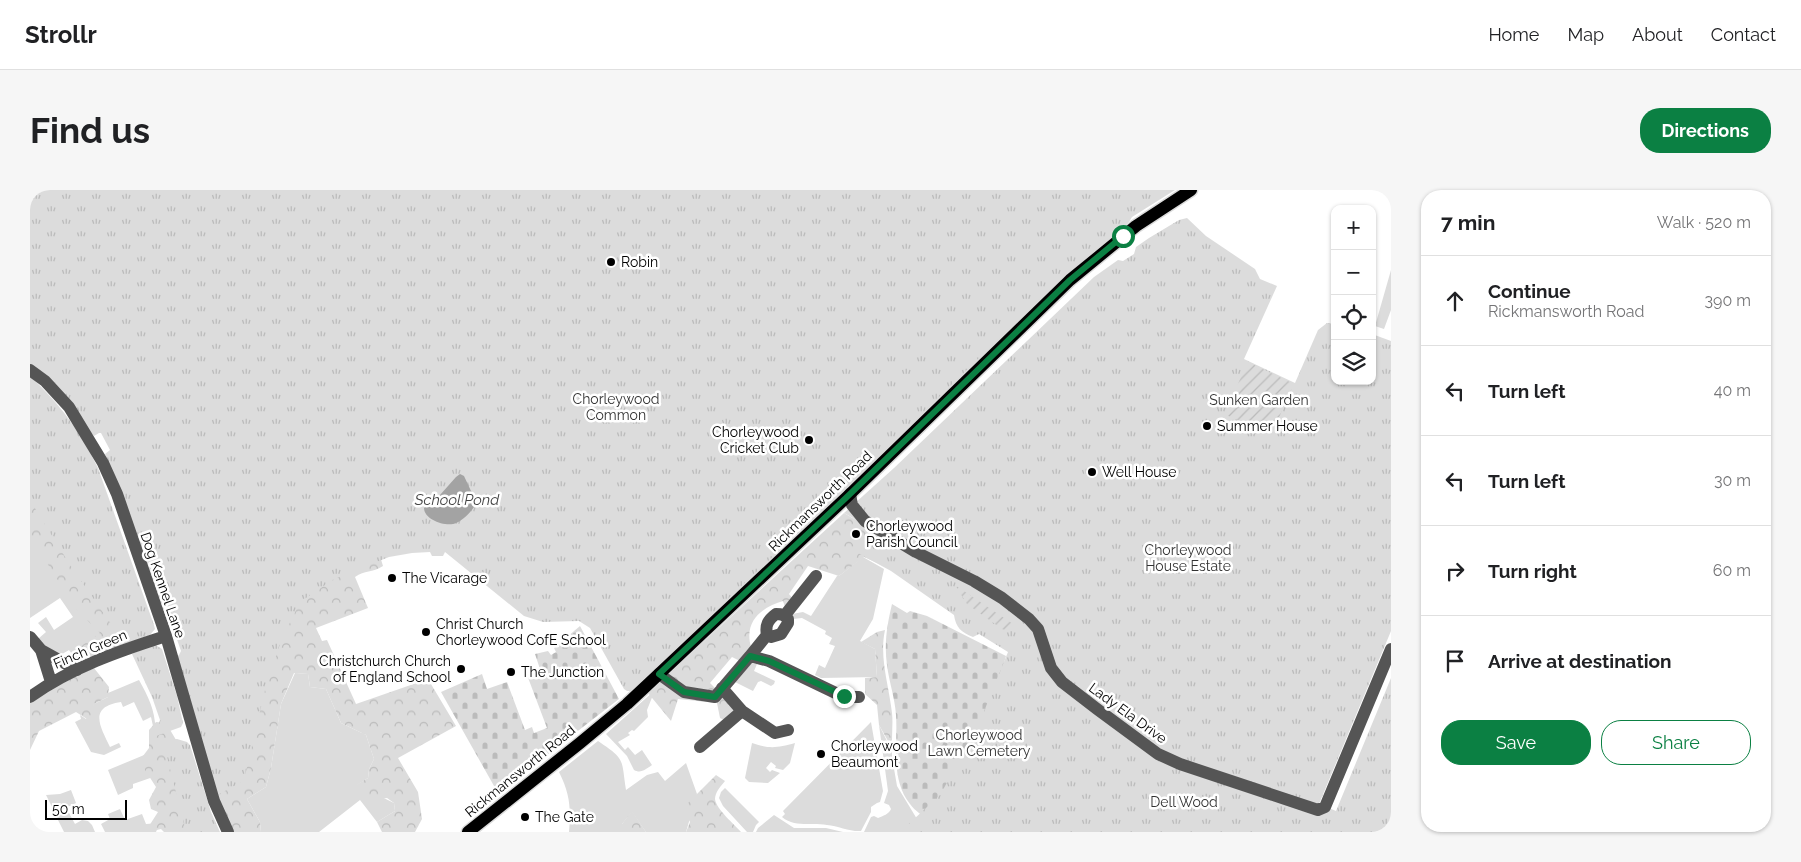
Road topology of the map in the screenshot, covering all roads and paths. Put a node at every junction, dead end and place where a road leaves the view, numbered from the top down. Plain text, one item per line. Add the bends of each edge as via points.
1 (1191, 190) edge
2 (30, 370) edge
3 (850, 494) junction
4 (816, 576) dead end
5 (166, 636) junction
6 (30, 637) edge
7 (1391, 649) edge
8 (41, 650) junction
9 (750, 656) junction
10 (77, 670) junction
11 (659, 674) junction
12 (51, 682) junction
13 (722, 688) junction
14 (30, 697) edge
15 (859, 697) dead end
16 (742, 711) junction
17 (788, 730) dead end
18 (700, 747) dead end
19 (228, 832) edge
20 (468, 832) edge

1 - 3 main road, Rickmansworth Road via 1136,226 1070,280
2 - 5 street, Dog Kennel Lane via 69,407 103,462
3 - 7 street, Lady Ela Drive via 852,505 865,521 974,581 1029,619 1038,629 1051,668 1062,682 1153,750 1180,764 1318,810 1324,807
3 - 11 main road, Rickmansworth Road
4 - 9 street via 785,616 776,614 768,622 767,635
5 - 10 street, Finch Green via 124,649
5 - 19 street, Dog Kennel Lane via 214,801
6 - 8 street
8 - 10 street
8 - 12 street
9 - 13 street
9 - 15 street via 769,661 844,696
10 - 12 street, Finch Green
11 - 13 street via 684,692 715,697
11 - 20 main road, Rickmansworth Road via 627,704
12 - 14 street, Finch Green
13 - 16 street
16 - 17 street via 775,733
16 - 18 street

